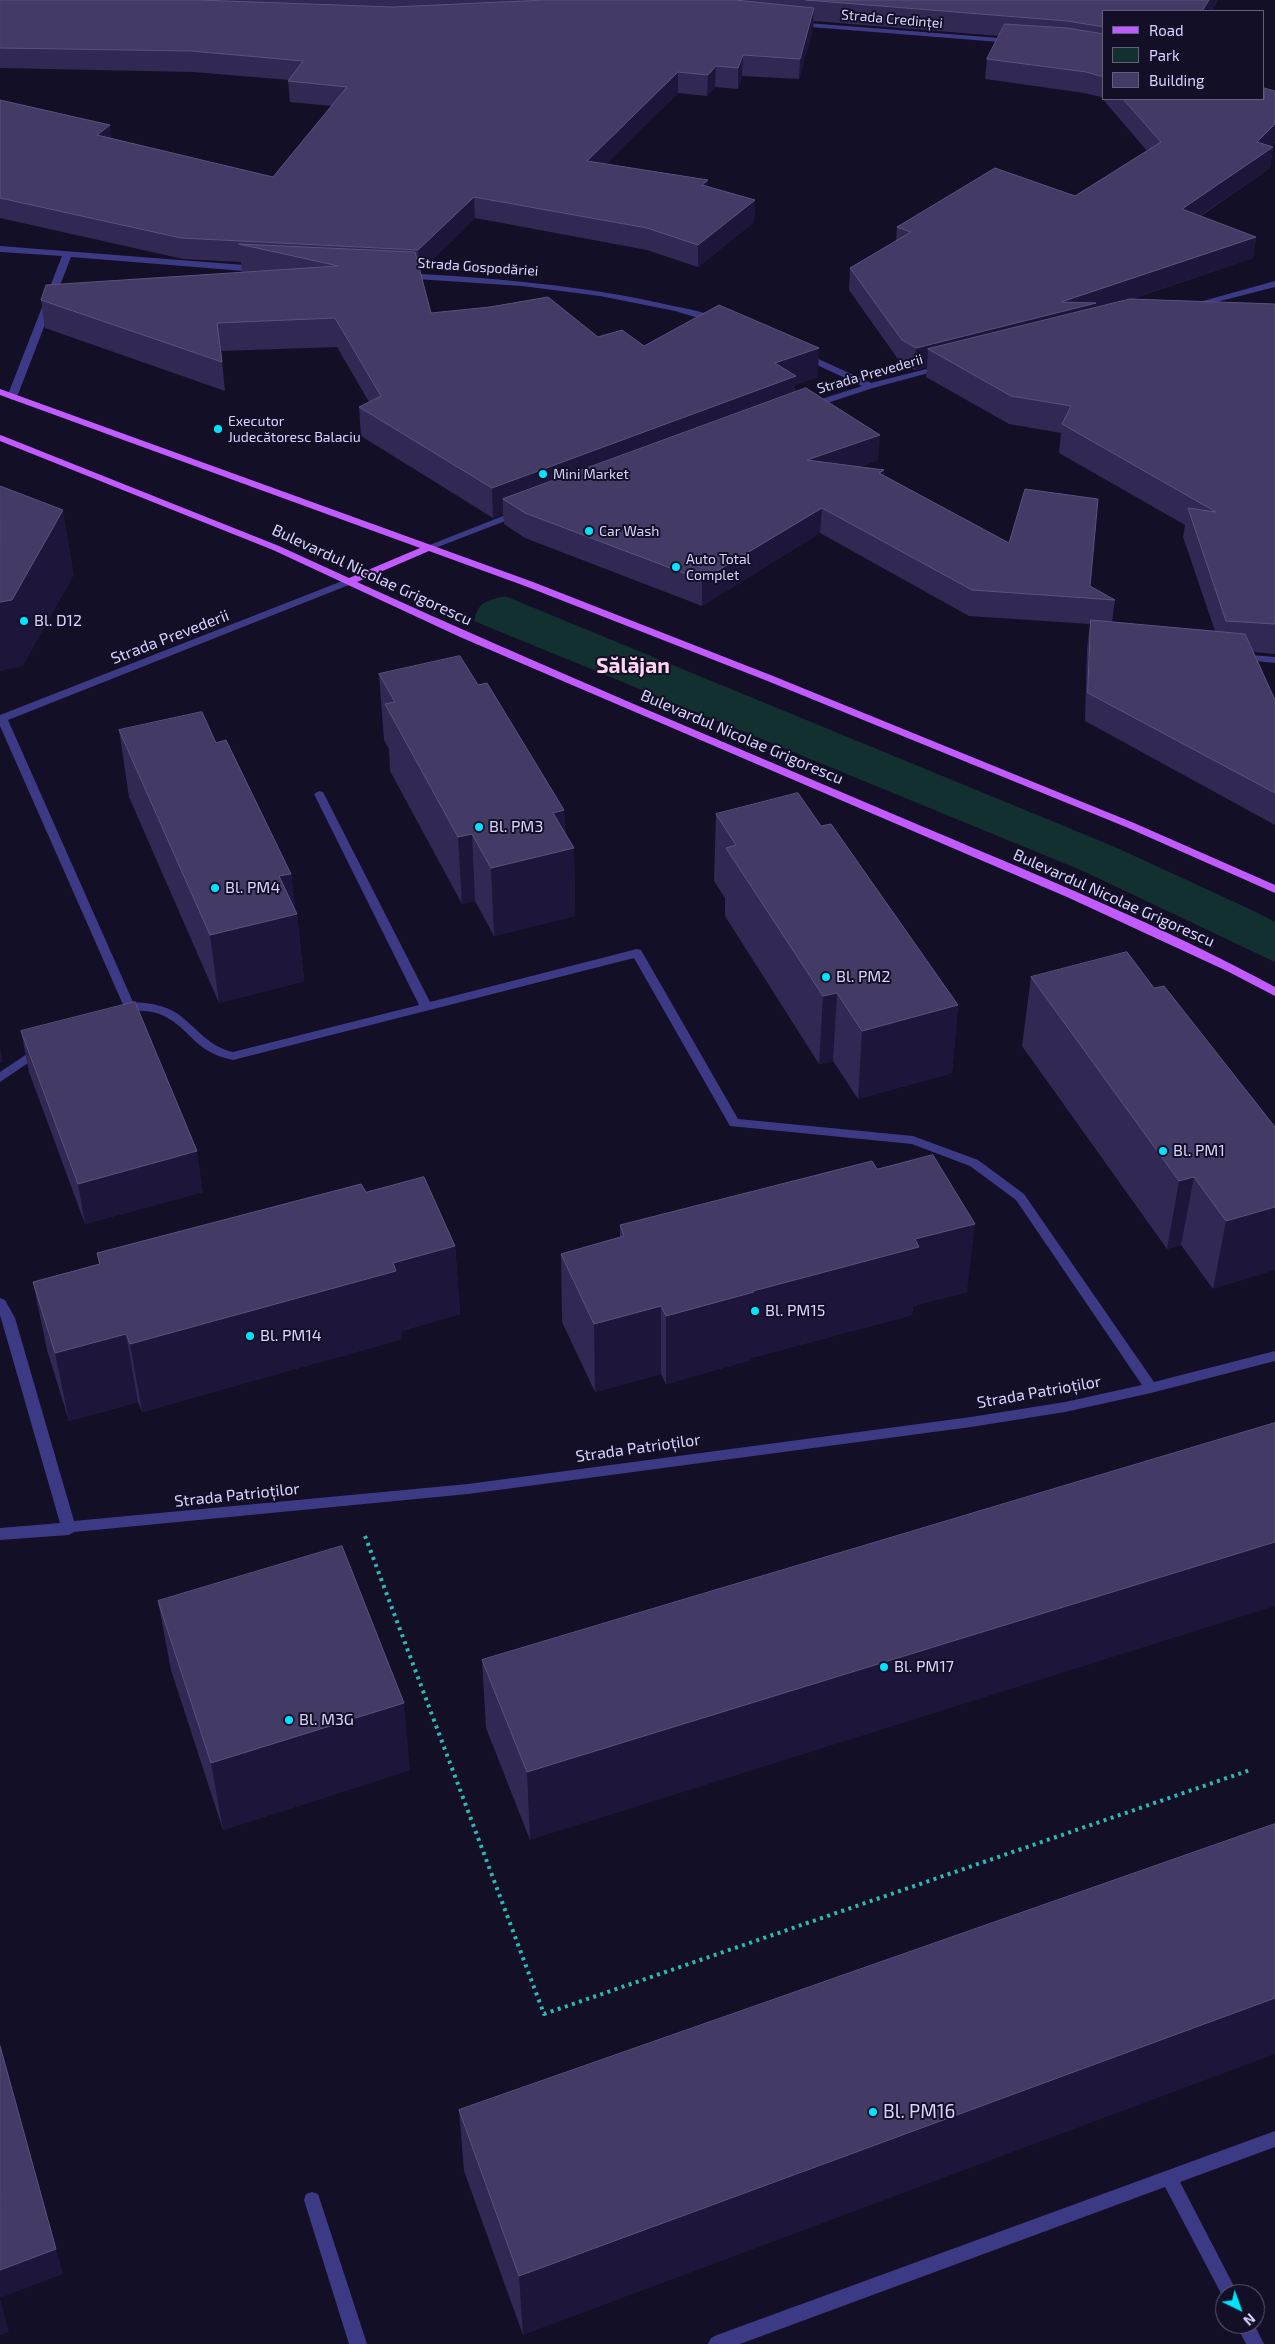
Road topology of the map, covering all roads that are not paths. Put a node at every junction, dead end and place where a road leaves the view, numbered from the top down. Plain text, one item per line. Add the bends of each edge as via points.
1 (790, 23) edge
2 (1025, 42) edge
3 (0, 249) edge
4 (67, 255) junction
5 (272, 269) edge
6 (399, 275) edge
7 (1275, 284) edge
8 (1176, 309) edge
9 (722, 322) edge
10 (792, 350) edge
11 (956, 365) edge
12 (870, 386) junction
13 (0, 392) edge
14 (12, 396) junction
15 (803, 408) edge
16 (0, 438) edge
17 (523, 511) edge
18 (427, 548) junction
19 (350, 581) junction
20 (1226, 656) edge
21 (1275, 660) edge
22 (1, 719) edge
23 (319, 794) dead end
24 (1275, 889) edge
25 (1275, 992) edge
26 (427, 1008) junction
27 (50, 1043) edge
28 (0, 1078) edge
29 (0, 1302) edge
30 (1275, 1356) edge
31 (1151, 1388) junction
32 (68, 1529) junction
33 (0, 1534) edge
34 (1275, 2139) edge
35 (1169, 2178) junction
36 (312, 2200) dead end
37 (1224, 2284) edge
38 (358, 2344) edge
39 (716, 2344) edge

1 - 2 street, Strada Credinței
3 - 4 street
4 - 5 street
4 - 14 street
6 - 9 street, Strada Gospodăriei via 545,285 617,295 672,306
7 - 8 street
10 - 12 street
11 - 12 street, Strada Prevederii
12 - 15 street, Strada Prevederii
13 - 14 main road
14 - 18 main road
16 - 19 main road, Bulevardul Nicolae Grigorescu via 268,544
17 - 18 street
18 - 19 main road
18 - 24 main road via 529,584 769,678 1130,825
19 - 22 street, Strada Prevederii
19 - 25 main road, Bulevardul Nicolae Grigorescu via 464,635 1071,894 1231,968
20 - 21 street
22 - 26 street via 124,1008 151,1007 173,1016 206,1047 219,1054 233,1056
23 - 26 street
26 - 31 street via 637,953 734,1123 913,1140 974,1163 1020,1197
27 - 28 street
29 - 32 street via 8,1318
30 - 31 street, Strada Patrioților
31 - 32 street, Strada Patrioților via 1065,1407 971,1422 468,1489
32 - 33 street, Strada Patrioților
34 - 35 street
35 - 37 street
35 - 39 street
36 - 38 street

